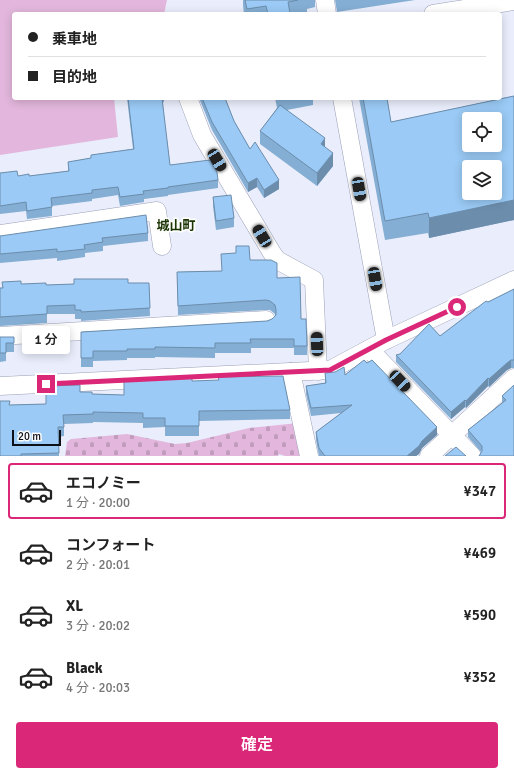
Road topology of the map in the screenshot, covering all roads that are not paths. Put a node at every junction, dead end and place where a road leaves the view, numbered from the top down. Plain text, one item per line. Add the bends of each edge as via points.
1 (325, 0) edge
2 (514, 1) edge
3 (436, 9) edge
4 (327, 12) edge
5 (189, 100) edge
6 (342, 100) edge
7 (0, 234) edge
8 (162, 246) dead end
9 (514, 280) edge
10 (266, 320) edge
11 (0, 336) edge
12 (386, 340) junction
13 (370, 349) junction
14 (318, 371) junction
15 (291, 372) junction
16 (514, 378) edge
17 (0, 386) edge
18 (451, 435) junction
19 (309, 456) edge
20 (429, 456) edge
21 (472, 456) edge

1 - 4 street
2 - 3 street
5 - 14 street via 202,135 272,253 277,260 314,280
6 - 12 street
7 - 8 street via 157,211
9 - 12 street
10 - 11 street
12 - 13 street
13 - 14 street via 330,370
13 - 18 street
14 - 15 street
15 - 17 street
15 - 19 street
16 - 18 street
18 - 20 street
18 - 21 street

